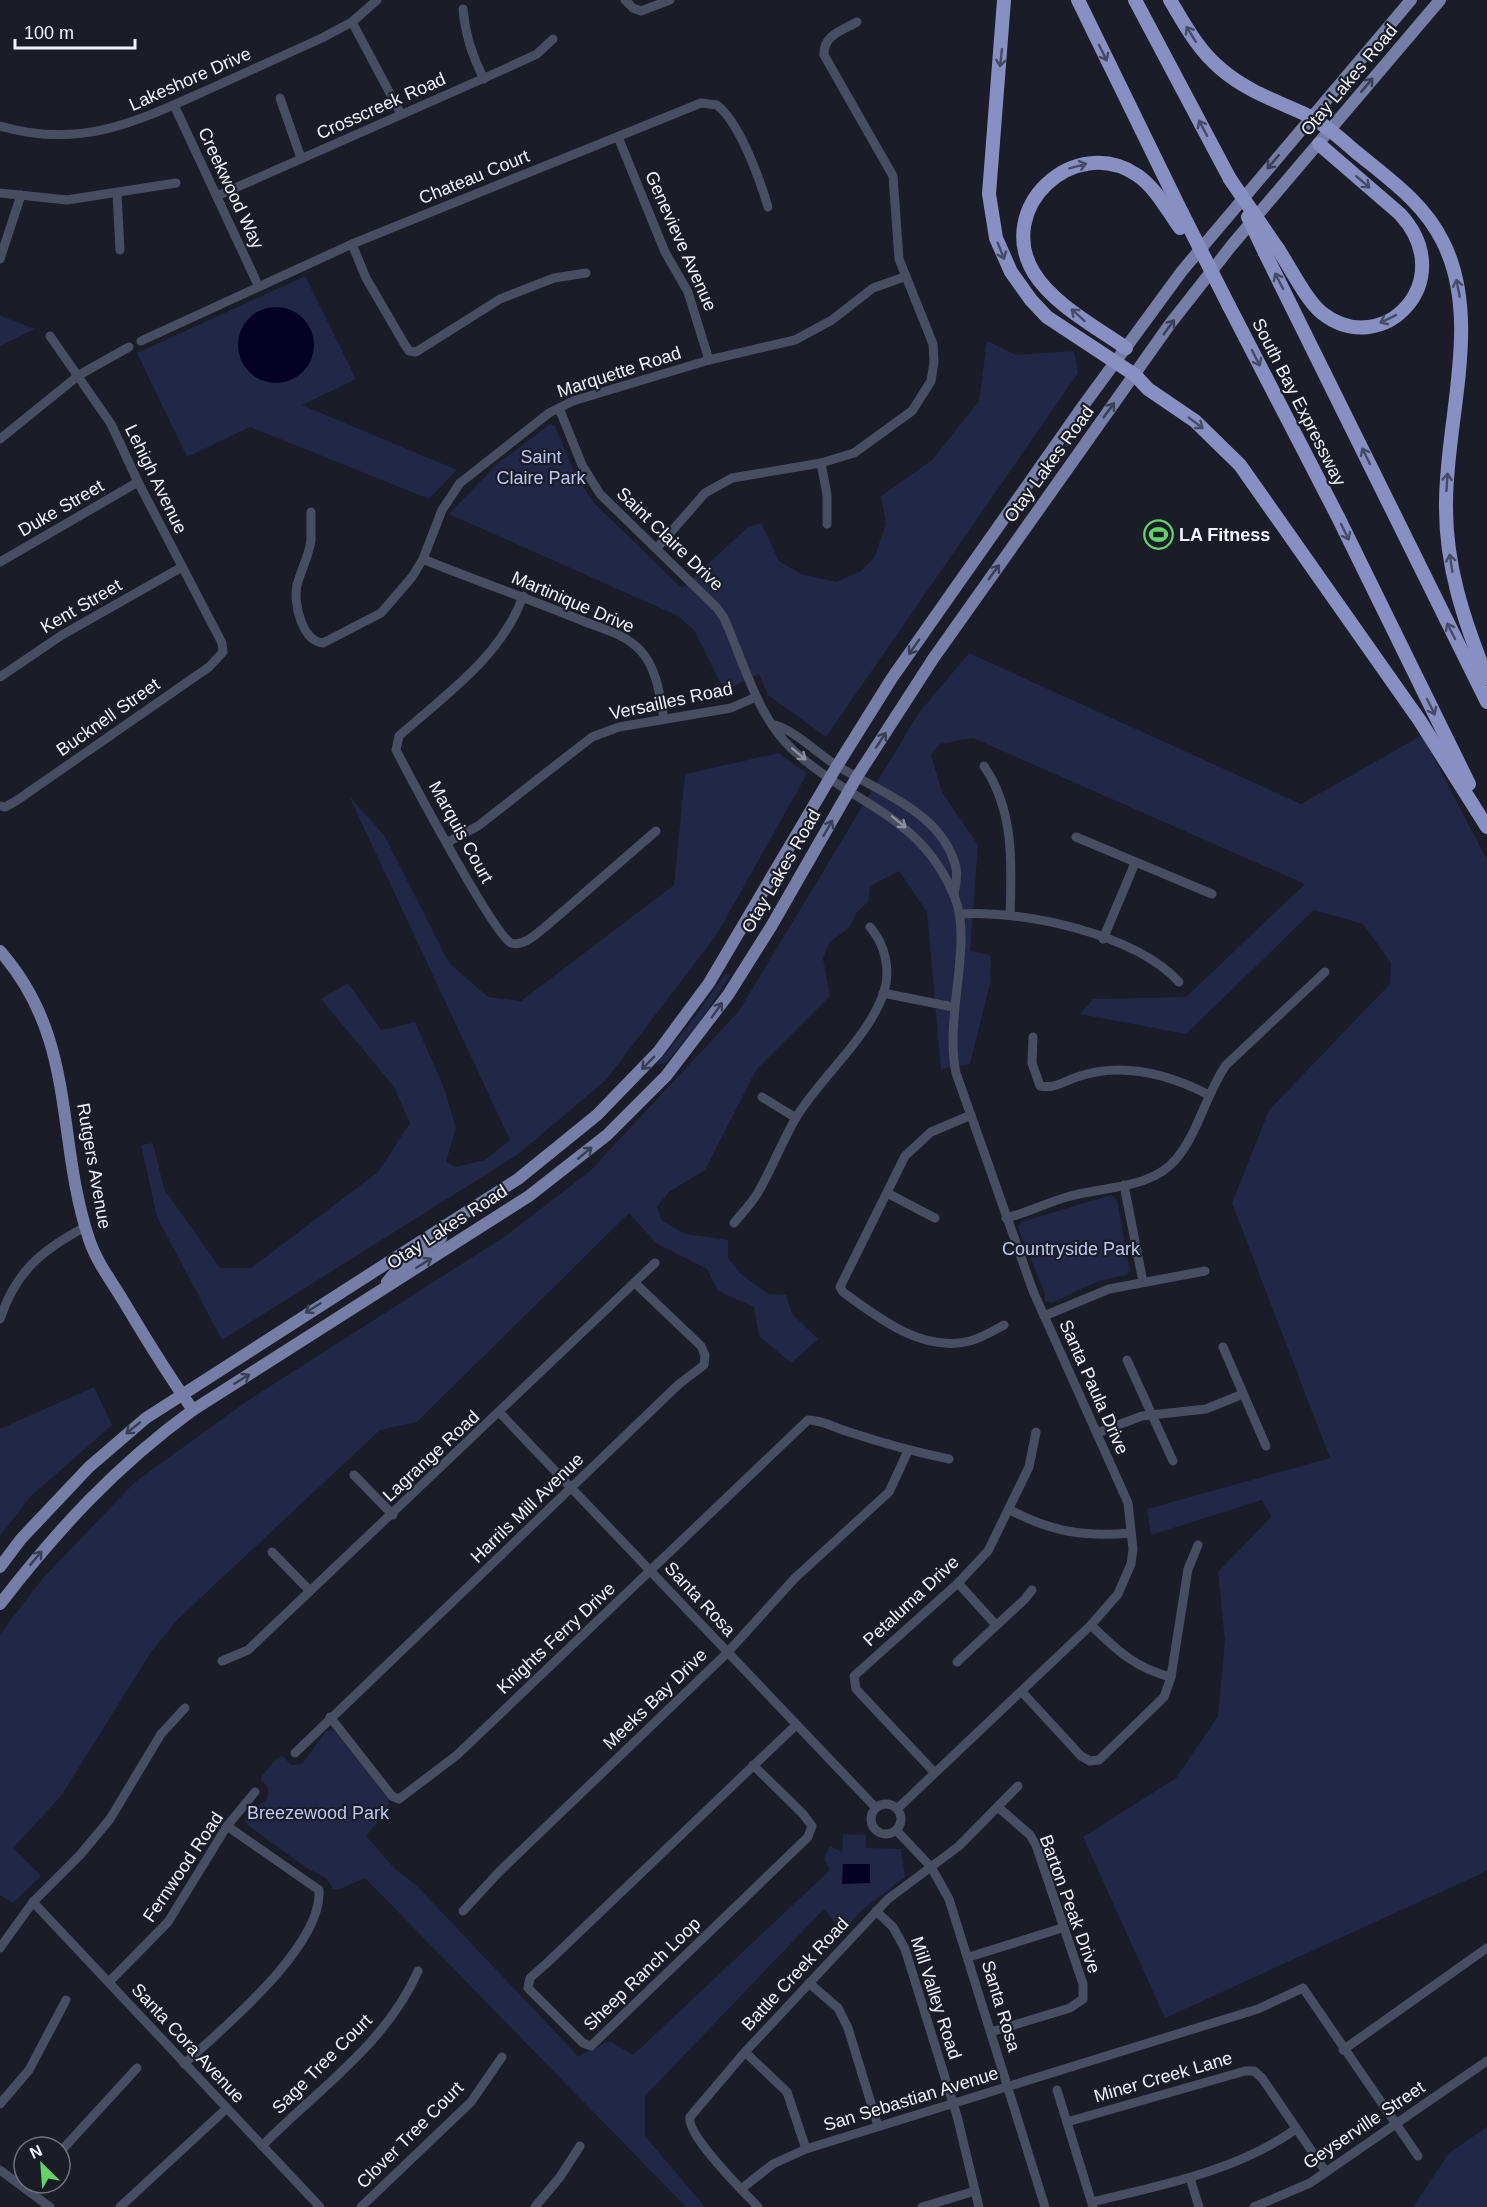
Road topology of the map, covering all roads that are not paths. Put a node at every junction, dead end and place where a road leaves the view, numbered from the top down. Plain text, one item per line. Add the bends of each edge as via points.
1 (377, 0) edge
2 (625, 0) edge
3 (670, 0) edge
4 (1004, 0) edge
5 (1078, 0) edge
6 (1135, 0) edge
7 (1170, 0) edge
8 (1411, 0) edge
9 (1440, 0) edge
10 (463, 9) dead end
11 (352, 22) junction
12 (857, 22) dead end
13 (553, 39) dead end
14 (484, 78) junction
15 (280, 98) dead end
16 (174, 105) junction
17 (401, 114) junction
18 (1311, 118) junction
19 (0, 126) edge
20 (1330, 130) junction
21 (618, 136) junction
22 (1319, 144) junction
23 (302, 158) junction
24 (176, 183) dead end
25 (0, 193) edge
26 (117, 193) junction
27 (21, 195) junction
28 (217, 196) junction
29 (768, 207) dead end
30 (352, 244) junction
31 (120, 250) dead end
32 (1271, 251) junction
33 (0, 260) edge
34 (586, 273) dead end
35 (904, 278) junction
36 (258, 285) junction
37 (1222, 293) junction
38 (50, 336) dead end
39 (141, 341) dead end
40 (129, 346) dead end
41 (1126, 348) junction
42 (709, 360) junction
43 (1115, 363) junction
44 (79, 375) junction
45 (1135, 375) junction
46 (559, 408) junction
47 (0, 439) edge
48 (821, 463) junction
49 (138, 482) junction
50 (311, 512) dead end
51 (827, 524) dead end
52 (657, 548) junction
53 (423, 559) junction
54 (0, 562) edge
55 (182, 567) junction
56 (523, 596) junction
57 (222, 643) joint
58 (0, 677) edge
59 (1487, 678) edge
60 (756, 697) junction
61 (1487, 702) edge
62 (664, 719) junction
63 (775, 725) junction
64 (984, 766) dead end
65 (833, 771) junction
66 (858, 775) junction
67 (850, 790) junction
68 (0, 806) edge
69 (1487, 821) edge
70 (1487, 827) edge
71 (656, 831) dead end
72 (1076, 837) dead end
73 (448, 842) junction
74 (1135, 863) junction
75 (1212, 894) dead end
76 (954, 896) junction
77 (960, 914) junction
78 (1010, 915) junction
79 (870, 927) dead end
80 (1103, 939) junction
81 (0, 951) edge
82 (1325, 972) dead end
83 (1179, 982) dead end
84 (884, 993) junction
85 (953, 1007) junction
86 (1032, 1037) dead end
87 (1209, 1095) junction
88 (762, 1097) dead end
89 (971, 1115) junction
90 (796, 1118) junction
91 (1124, 1185) junction
92 (887, 1193) junction
93 (935, 1218) dead end
94 (1006, 1218) junction
95 (734, 1223) dead end
96 (443, 1226) junction
97 (85, 1227) junction
98 (655, 1263) dead end
99 (1205, 1271) dead end
100 (1143, 1282) junction
101 (636, 1284) junction
102 (376, 1294) junction
103 (1044, 1316) junction
104 (0, 1319) edge
105 (1004, 1326) dead end
106 (1223, 1347) dead end
107 (1127, 1360) dead end
108 (180, 1393) junction
109 (1243, 1394) junction
110 (193, 1410) junction
111 (500, 1413) junction
112 (1152, 1415) junction
113 (1036, 1432) dead end
114 (1097, 1433) junction
115 (1266, 1446) dead end
116 (908, 1451) junction
117 (949, 1459) dead end
118 (1173, 1461) dead end
119 (354, 1475) dead end
120 (572, 1488) junction
121 (1010, 1510) junction
122 (393, 1515) junction
123 (1131, 1533) junction
124 (1198, 1545) dead end
125 (272, 1552) dead end
126 (0, 1567) edge
127 (652, 1571) junction
128 (958, 1583) junction
129 (1032, 1590) dead end
130 (310, 1591) junction
131 (0, 1604) edge
132 (996, 1625) junction
133 (1091, 1625) junction
134 (727, 1653) junction
135 (222, 1661) dead end
136 (957, 1662) dead end
137 (1171, 1677) junction
138 (1022, 1692) junction
139 (185, 1708) dead end
140 (330, 1717) junction
141 (796, 1725) junction
142 (295, 1752) dead end
143 (753, 1765) junction
144 (934, 1772) junction
145 (1018, 1786) dead end
146 (255, 1792) dead end
147 (998, 1807) junction
148 (876, 1808) junction
149 (897, 1809) junction
150 (227, 1826) junction
151 (896, 1830) junction
152 (932, 1867) junction
153 (33, 1902) junction
154 (463, 1911) dead end
155 (876, 1911) junction
156 (1062, 1928) junction
157 (0, 1948) edge
158 (1487, 1948) edge
159 (969, 1957) junction
160 (418, 1971) dead end
161 (109, 1982) junction
162 (810, 1983) junction
163 (66, 2000) dead end
164 (991, 2032) junction
165 (1343, 2050) junction
166 (745, 2052) junction
167 (502, 2057) dead end
168 (1487, 2061) edge
169 (184, 2064) junction
170 (137, 2068) dead end
171 (1009, 2086) junction
172 (1057, 2090) dead end
173 (953, 2103) junction
174 (0, 2104) edge
175 (226, 2109) junction
176 (1067, 2122) junction
177 (1396, 2123) junction
178 (878, 2126) junction
179 (1296, 2129) junction
180 (72, 2139) edge
181 (262, 2146) junction
182 (580, 2146) dead end
183 (806, 2149) junction
184 (1418, 2156) dead end
185 (1326, 2172) junction
186 (1190, 2178) junction
187 (741, 2189) junction
188 (975, 2191) junction
189 (38, 2195) edge
190 (1093, 2205) edge
191 (50, 2207) edge
192 (120, 2207) edge
193 (320, 2207) edge
194 (361, 2207) edge
195 (535, 2207) edge
196 (758, 2207) edge
197 (922, 2207) edge
198 (979, 2207) edge
199 (1045, 2207) edge
200 (1199, 2207) edge
201 (1256, 2207) edge

1 - 11 street, Lakeshore Drive
2 - 3 street via 640,11
4 -> 43 highway via 989,184 996,237 1011,272 1047,317
5 -> 37 highway, South Bay Expressway, bridge
32 -> 6 highway, bridge
18 -> 7 highway via 1250,89 1223,71 1200,48
8 - 18 main road, Otay Lakes Road
20 -> 9 main road, Otay Lakes Road
10 - 14 street via 473,57
11 - 16 street, Lakeshore Drive
11 - 17 street
12 - 35 street via 831,36 824,55 891,169
13 - 14 street, Crosscreek Road via 537,54
14 - 17 street, Crosscreek Road
15 - 23 street
16 - 19 street, Lakeshore Drive via 129,124 87,134 43,135
16 - 28 street, Creekwood Way
17 - 23 street, Crosscreek Road
18 - 20 highway
18 -> 41 main road, Otay Lakes Road via 1182,271
20 - 22 main road, Otay Lakes Road
59 -> 20 highway via 1458,599 1447,539 1446,486 1461,324 1453,265 1439,234 1417,203
21 - 29 street, Chateau Court via 702,103 717,105 750,156
21 - 30 street, Chateau Court
21 - 42 street, Genevieve Avenue via 665,252 688,292
22 -> 32 highway via 1411,227 1423,260 1419,289 1406,308 1388,321 1366,326 1343,324 1317,309
45 -> 22 main road, Otay Lakes Road via 1233,245
23 - 28 street, Crosscreek Road
24 - 26 street
25 - 27 street
26 - 27 street via 67,200
26 - 31 street
27 - 33 street
28 - 36 street, Creekwood Way
30 - 34 street via 366,278 405,345 416,352 500,299 554,278
30 - 36 street, Chateau Court
61 -> 32 highway, South Bay Expressway
35 - 42 street, Marquette Road via 873,288 804,336 781,345
35 - 48 street via 933,344 929,386 912,411 863,448
36 - 39 street, Chateau Court
41 -> 37 highway, bridge via 1084,321 1043,284 1025,251 1030,206 1042,187 1061,172 1083,164 1107,164 1129,171 1148,184
37 -> 69 highway, South Bay Expressway, bridge
38 - 44 street, Lehigh Avenue
40 - 44 street
41 - 43 main road, Otay Lakes Road
42 - 46 street, Marquette Road
43 - 45 highway
43 -> 65 main road, Otay Lakes Road via 892,678
44 - 47 street
44 - 49 street, Lehigh Avenue via 111,424
66 -> 45 main road, Otay Lakes Road via 969,606
45 -> 70 highway via 1148,389 1207,431 1250,477 1420,721
46 - 52 street, Saint Claire Drive via 582,465 600,494
46 - 53 street, Marquette Road via 460,483 442,510
48 - 51 street
48 - 52 street via 732,478 715,486
49 - 54 street, Duke Street
49 - 55 street, Lehigh Avenue
50 - 53 street, Marquette Road via 310,542 297,588 306,633 315,642 325,643 381,613
52 - 60 street, Saint Claire Drive via 724,618
53 - 56 street, Martinique Drive
55 - 57 street, Lehigh Avenue
55 - 58 street, Kent Street via 62,635
56 - 62 street, Martinique Drive via 620,635 641,652 657,683
56 - 73 street, Marquis Court via 494,646 458,685 397,739 396,750
57 - 68 street, Bucknell Street via 220,658 209,667 16,801
60 - 62 street, Versailles Road via 731,708
60 - 63 street, Saint Claire Drive
62 - 73 street, Versailles Road via 592,737 478,826
63 - 65 street, Saint Claire Drive via 789,730
63 -> 65 street, Saint Claire Drive via 794,751
64 - 78 street via 998,786 1009,829 1013,860
65 - 66 street, Santa Paula Drive
65 - 67 street, Santa Paula Drive
65 -> 96 main road, Otay Lakes Road via 709,983 658,1052 597,1114 548,1156
66 - 67 main road, Otay Lakes Road
66 - 76 street, Santa Paula Drive via 905,804 946,844 956,869
67 -> 76 street, Santa Paula Drive via 908,830 923,846
102 -> 67 main road, Otay Lakes Road via 560,1173 607,1135 666,1076 728,995
71 - 73 street, Marquis Court via 543,928 517,943 510,942 500,930
72 - 74 street
74 - 75 street
74 - 80 street
76 - 77 street, Santa Paula Drive
77 - 78 street
77 - 85 street, Santa Paula Drive
78 - 80 street via 1069,926
79 - 84 street via 878,936 885,958
80 - 83 street via 1138,953 1169,971
81 - 97 main road, Rutgers Avenue via 26,984 46,1029 66,1110
82 - 87 street via 1226,1065
84 - 85 street
84 - 90 street via 865,1026
85 - 89 street, Santa Paula Drive via 952,1055
86 - 87 street via 1032,1063 1040,1086 1052,1088 1089,1074 1144,1072 1167,1076
87 - 91 street via 1189,1140 1170,1166 1152,1177
88 - 90 street
89 - 92 street via 936,1129 916,1143 901,1162
89 - 94 street, Santa Paula Drive
90 - 95 street via 756,1195
91 - 94 street via 1067,1197
91 - 100 street
92 - 93 street
92 - 105 street via 842,1281 843,1292 896,1327 930,1342 970,1341
94 - 103 street, Santa Paula Drive
96 - 102 main road via 441,1238 403,1263
96 -> 108 main road, Otay Lakes Road
97 - 104 street via 57,1241 30,1264 12,1290
97 - 108 main road, Rutgers Avenue via 105,1272
98 - 101 street, Lagrange Road
99 - 100 street
100 - 103 street via 1109,1289
101 - 111 street, Lagrange Road
101 - 120 street, Harrils Mill Avenue via 701,1346 704,1365 679,1384
110 -> 102 main road, Otay Lakes Road
103 - 114 street, Santa Paula Drive
106 - 109 street
107 - 112 street
108 - 110 main road, Rutgers Avenue
108 -> 126 main road, Otay Lakes Road via 89,1467
109 - 112 street via 1206,1409
109 - 115 street
131 -> 110 main road, Otay Lakes Road via 94,1492
111 - 120 street, Santa Rosa
111 - 122 street, Lagrange Road
112 - 114 street
112 - 118 street
113 - 121 street, Petaluma Drive via 1029,1467
114 - 123 street, Santa Paula Drive via 1128,1503
116 - 117 street
116 - 127 street, Knights Ferry Drive via 808,1420
116 - 134 street, Meeks Bay Drive via 889,1492 795,1578
119 - 122 street
120 - 127 street, Santa Rosa
120 - 140 street, Harrils Mill Avenue
121 - 123 street via 1043,1527 1076,1534
121 - 128 street, Petaluma Drive via 988,1551
122 - 130 street, Lagrange Road
123 - 133 street, Santa Paula Drive via 1131,1564 1125,1581
124 - 137 street via 1188,1569
125 - 130 street
127 - 134 street, Santa Rosa
127 - 140 street, Knights Ferry Drive via 457,1755 399,1799 392,1796
128 - 132 street
128 - 144 street, Petaluma Drive via 854,1676 856,1689
129 - 132 street
130 - 135 street, Lagrange Road via 248,1650
132 - 136 street
133 - 137 street via 1124,1657
133 - 138 street, Santa Paula Drive
134 - 141 street, Santa Rosa
134 - 154 street, Meeks Bay Drive
137 - 138 street via 1164,1697 1152,1711 1099,1760 1090,1761
138 - 144 street, Santa Paula Drive
139 - 153 street via 161,1734 110,1819
140 - 142 street, Harrils Mill Avenue
141 - 143 street, Sheep Ranch Loop
141 - 148 street, Santa Rosa
143 - 143 street, Sheep Ranch Loop via 530,1978 528,1988 583,2043 591,2046 808,1837 812,1826 803,1814
144 - 149 street, Santa Paula Drive
145 - 147 street, Battle Creek Road
146 - 150 street, Fernwood Road
147 - 152 street, Battle Creek Road
147 - 156 street, Barton Peak Drive via 1030,1835
148 - 149 street via 884,1804
148 - 151 street via 872,1816 875,1829 883,1833
149 - 151 street via 901,1817
150 - 161 street, Fernwood Road via 168,1922
150 - 169 street via 319,1890 320,1906 270,1984
151 - 152 street, Santa Rosa
152 - 155 street, Battle Creek Road
152 - 159 street, Santa Rosa via 949,1899
153 - 157 street
153 - 161 street, Santa Cora Avenue
155 - 162 street, Battle Creek Road
155 - 173 street, Mill Valley Road via 893,1927 905,1949
156 - 159 street
156 - 164 street, Barton Peak Drive via 1083,1984 1083,1999 1070,2008
158 - 165 street
159 - 164 street, Santa Rosa
160 - 181 street, Sage Tree Court via 398,2010 376,2038
161 - 169 street, Santa Cora Avenue
162 - 166 street, Battle Creek Road
162 - 178 street via 838,2008 843,2018
163 - 174 street via 29,2070
164 - 171 street, Santa Rosa
165 - 171 street, San Sebastian Avenue via 1303,1988 1258,2009
165 - 177 street
166 - 183 street via 787,2092
166 - 187 street, Battle Creek Road via 689,2121 690,2128
167 - 194 street, Clover Tree Court via 471,2102
168 - 177 street, Geyserville Street
169 - 175 street, Santa Cora Avenue
170 - 180 street
171 - 173 street, San Sebastian Avenue
171 - 199 street, Santa Rosa
172 - 176 street
173 - 178 street, San Sebastian Avenue
173 - 188 street, Mill Valley Road
175 - 181 street, Santa Cora Avenue
175 - 192 street
176 - 179 street, Miner Creek Lane via 1254,2071
176 - 190 street
177 - 184 street
177 - 185 street, Geyserville Street
178 - 183 street, San Sebastian Avenue
179 - 185 street, Miner Creek Lane
179 - 186 street via 1269,2148
181 - 193 street, Santa Cora Avenue
182 - 195 street
183 - 187 street, San Sebastian Avenue via 773,2164
185 - 201 street, Geyserville Street
186 - 190 street
186 - 200 street
187 - 196 street, Battle Creek Road
188 - 197 street
188 - 198 street, Mill Valley Road
189 - 191 street

